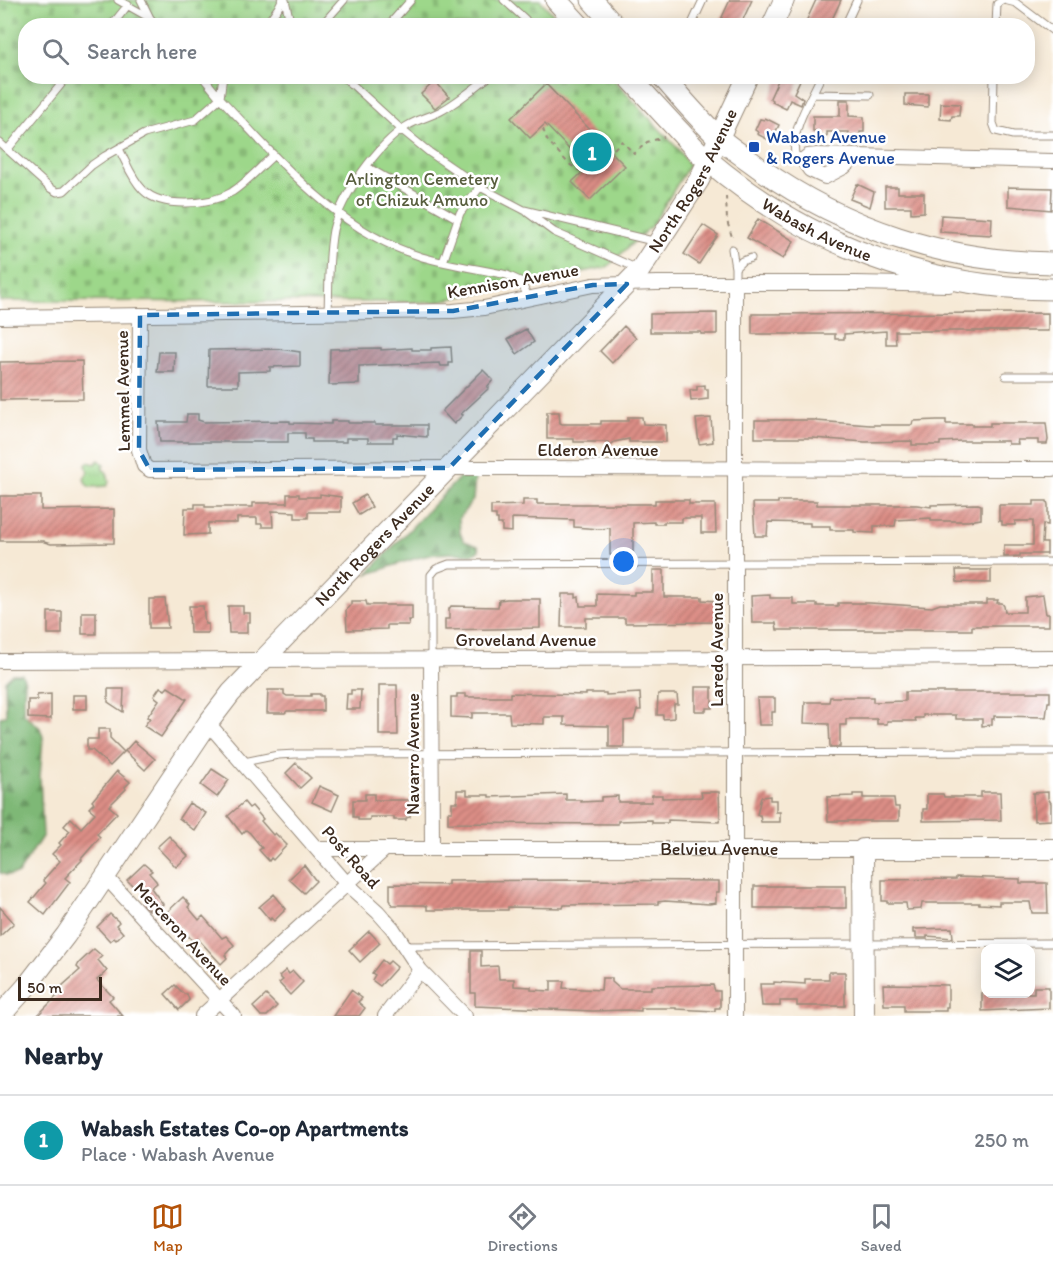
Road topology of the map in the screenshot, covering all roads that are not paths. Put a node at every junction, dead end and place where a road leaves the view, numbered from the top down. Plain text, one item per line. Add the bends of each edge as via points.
1 (118, 0) edge
2 (141, 0) edge
3 (283, 0) edge
4 (344, 0) edge
5 (411, 0) edge
6 (504, 0) edge
7 (556, 0) edge
8 (703, 0) edge
9 (784, 0) edge
10 (856, 0) edge
11 (1004, 0) edge
12 (128, 5) junction
13 (585, 12) edge
14 (117, 18) edge
15 (150, 18) joint
16 (271, 18) edge
17 (289, 18) edge
18 (328, 18) edge
19 (395, 18) edge
20 (524, 18) edge
21 (695, 18) edge
22 (776, 18) edge
23 (848, 18) edge
24 (996, 18) edge
25 (1053, 31) edge
26 (61, 84) edge
27 (209, 84) edge
28 (222, 84) edge
29 (351, 84) edge
30 (479, 84) edge
31 (635, 84) edge
32 (669, 84) edge
33 (744, 84) edge
34 (817, 84) edge
35 (994, 84) edge
36 (813, 94) junction
37 (870, 95) dead end
38 (220, 98) junction
39 (402, 130) junction
40 (1053, 135) edge
41 (719, 138) junction
42 (0, 143) edge
43 (8, 149) junction
44 (119, 149) junction
45 (274, 155) junction
46 (855, 157) junction
47 (803, 160) junction
48 (1053, 161) edge
49 (708, 162) junction
50 (367, 167) junction
51 (480, 187) junction
52 (524, 210) junction
53 (339, 213) junction
54 (458, 219) junction
55 (659, 242) junction
56 (732, 249) road end
57 (751, 258) dead end
58 (443, 262) junction
59 (1053, 263) edge
60 (735, 268) junction
61 (634, 277) junction
62 (735, 284) junction
63 (996, 286) junction
64 (1053, 289) edge
65 (529, 298) junction
66 (328, 313) junction
67 (140, 315) junction
68 (0, 317) edge
69 (1006, 376) dead end
70 (1053, 376) edge
71 (144, 466) joint
72 (449, 468) junction
73 (734, 469) junction
74 (1053, 469) edge
75 (735, 562) junction
76 (1053, 562) edge
77 (1053, 657) edge
78 (431, 658) junction
79 (735, 658) junction
80 (261, 660) junction
81 (0, 661) edge
82 (208, 723) junction
83 (1053, 752) edge
84 (431, 753) junction
85 (736, 754) junction
86 (244, 762) junction
87 (319, 849) junction
88 (385, 849) junction
89 (432, 849) junction
90 (735, 849) junction
91 (863, 849) junction
92 (1053, 849) edge
93 (105, 876) junction
94 (348, 884) junction
95 (1053, 943) edge
96 (736, 944) junction
97 (864, 944) junction
98 (404, 946) junction
99 (420, 970) junction
100 (219, 1000) junction
101 (0, 1016) edge
102 (202, 1016) edge
103 (234, 1016) edge
104 (385, 1016) edge
105 (465, 1016) edge
106 (735, 1016) edge
107 (864, 1016) edge

1 - 12 lane
2 - 15 lane
3 - 16 lane
3 - 17 lane
4 - 18 lane
5 - 19 lane
6 - 20 lane
7 - 13 main road
8 - 21 lane
9 - 22 street
10 - 23 lane
11 - 24 lane via 997,4
11 - 25 lane via 1016,3
12 - 14 lane
12 - 15 lane
26 - 43 lane
27 - 38 lane
28 - 38 lane
29 - 39 lane
30 - 39 lane via 443,110
31 - 49 main road, Wabash Avenue
32 - 41 main road, Wabash Avenue
33 - 41 street, North Rogers Avenue
34 - 36 lane
35 - 40 lane via 996,131
36 - 37 lane
36 - 47 lane via 795,140 795,154
38 - 44 lane via 195,120 155,130
38 - 45 lane
39 - 50 lane
39 - 51 lane
41 - 49 street, North Rogers Avenue
41 - 59 main road, Wabash Avenue via 790,188 869,228 962,255
42 - 43 lane
43 - 44 lane via 57,192 69,188 92,165
44 - 45 lane via 144,191 164,201 181,203 210,200 232,192
45 - 53 lane
46 - 47 street via 817,155
46 - 47 street via 825,177 810,170
46 - 48 street
49 - 55 street, North Rogers Avenue
49 - 63 main road, Wabash Avenue via 792,220 863,254 927,274
50 - 53 lane
50 - 54 lane
51 - 52 lane
51 - 54 lane
52 - 55 lane
52 - 61 lane via 554,232
53 - 58 lane via 394,246
53 - 66 lane via 330,257
54 - 58 lane
55 - 61 street, North Rogers Avenue
56 - 60 lane
57 - 60 lane
58 - 65 lane via 507,275 520,281
60 - 62 lane
61 - 62 street, Kennison Avenue
61 - 65 street, Kennison Avenue
61 - 72 street, North Rogers Avenue
62 - 63 street, Kennison Avenue
62 - 73 street, Laredo Avenue
63 - 64 main road, Wabash Avenue
65 - 66 street, Kennison Avenue via 453,311
66 - 67 street, Kennison Avenue
67 - 68 street, Kennison Avenue
67 - 71 street, Lemmel Avenue via 139,450
69 - 70 lane
71 - 72 street, Elderon Avenue via 159,471
72 - 73 street, Elderon Avenue
72 - 80 street, North Rogers Avenue
73 - 74 street, Elderon Avenue
73 - 75 street, Laredo Avenue
75 - 76 lane
75 - 78 lane via 441,566 435,569 430,584
75 - 79 street, Laredo Avenue
77 - 79 street, Groveland Avenue
78 - 79 street, Groveland Avenue
78 - 80 street, Groveland Avenue
78 - 84 street, Navarro Avenue
79 - 85 street, Laredo Avenue
80 - 81 street, Groveland Avenue
80 - 82 street, North Rogers Avenue
82 - 86 street, Post Road
82 - 93 street, North Rogers Avenue
83 - 85 lane
84 - 85 lane
84 - 86 lane via 296,754
84 - 89 street, Navarro Avenue
85 - 90 street, Laredo Avenue
86 - 87 street, Post Road
87 - 88 street, Belvieu Avenue
87 - 94 street, Post Road
88 - 89 street, Belvieu Avenue
88 - 94 street
89 - 90 street, Belvieu Avenue
90 - 91 street, Belvieu Avenue
90 - 96 street, Laredo Avenue
91 - 92 street, Belvieu Avenue
91 - 97 street
93 - 100 street, Merceron Avenue
93 - 101 street, North Rogers Avenue via 46,962
94 - 98 street, Post Road via 378,912
94 - 100 street
95 - 97 lane
96 - 97 lane
96 - 98 lane
96 - 106 street, Laredo Avenue
97 - 107 street
98 - 99 street, Post Road
99 - 104 street
99 - 105 street, Post Road
100 - 102 street
100 - 103 street, Merceron Avenue

